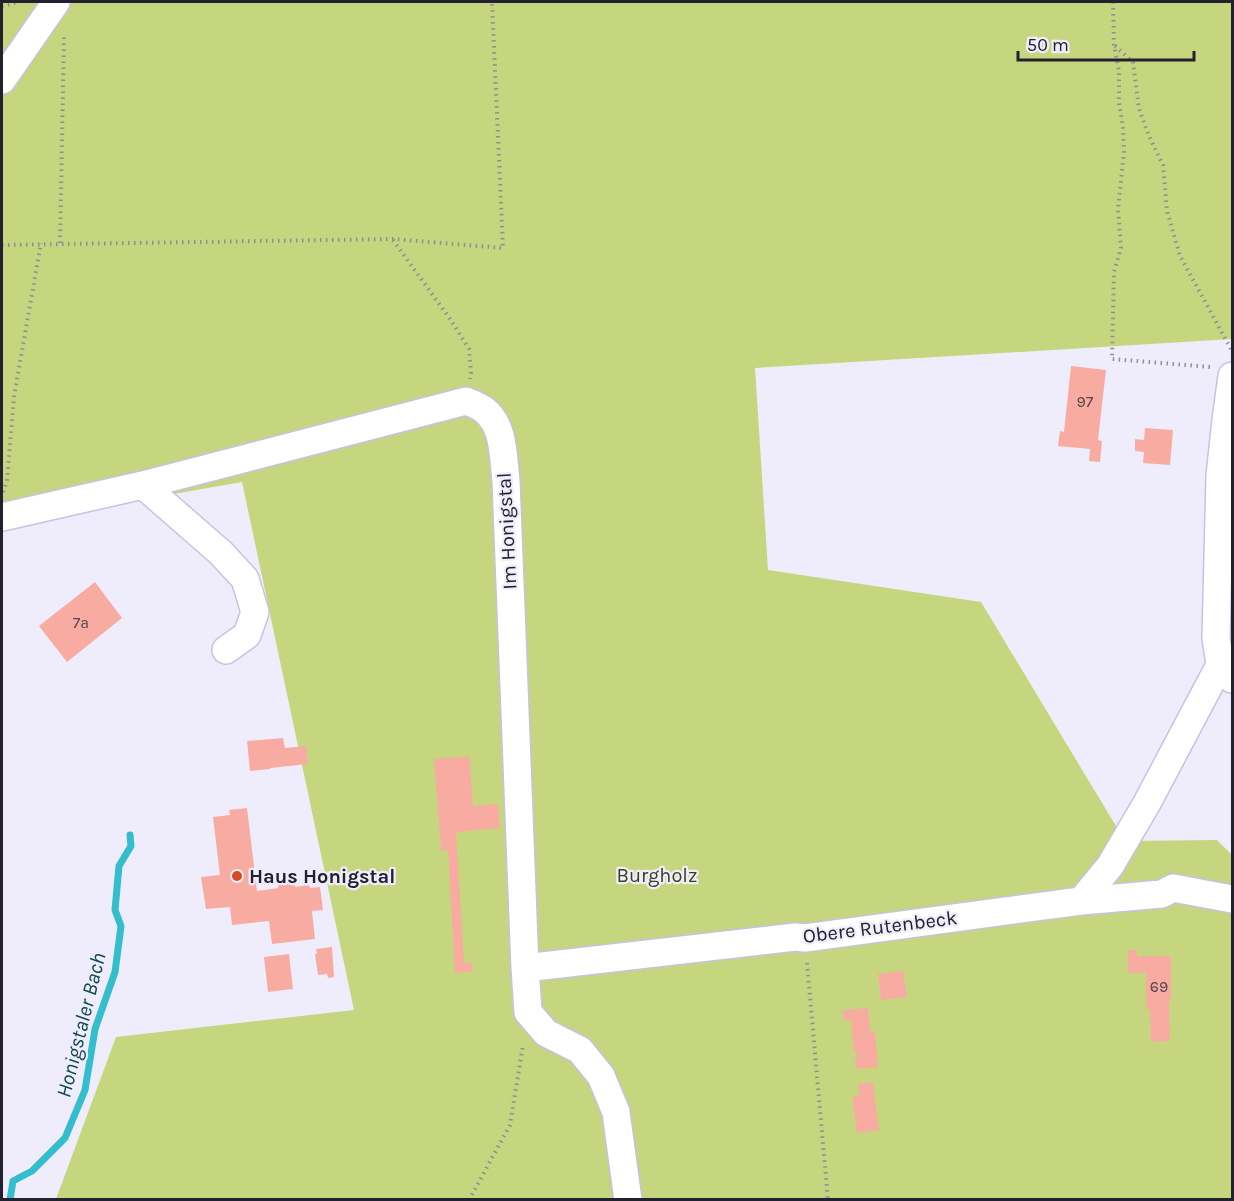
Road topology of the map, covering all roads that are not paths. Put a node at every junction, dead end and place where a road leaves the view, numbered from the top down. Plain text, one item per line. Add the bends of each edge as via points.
1 (56, 2) edge
2 (2, 80) edge
3 (1227, 372) edge
4 (143, 485) junction
5 (2, 517) edge
6 (226, 650) dead end
7 (1226, 672) edge
8 (1233, 899) edge
9 (1081, 901) junction
10 (525, 968) junction
11 (628, 1200) edge

1 - 2 street
3 - 7 street via 1216,638
4 - 5 street
4 - 6 street via 245,579 255,612 247,635
4 - 10 street, Im Honigstal via 466,400 492,418 500,433 506,481
7 - 9 street via 1110,866
8 - 9 street, Obere Rutenbeck via 1173,888 1162,894
9 - 10 street, Obere Rutenbeck via 805,938
10 - 11 street, Im Honigstal via 528,1012 546,1033 580,1050 602,1076 616,1112

